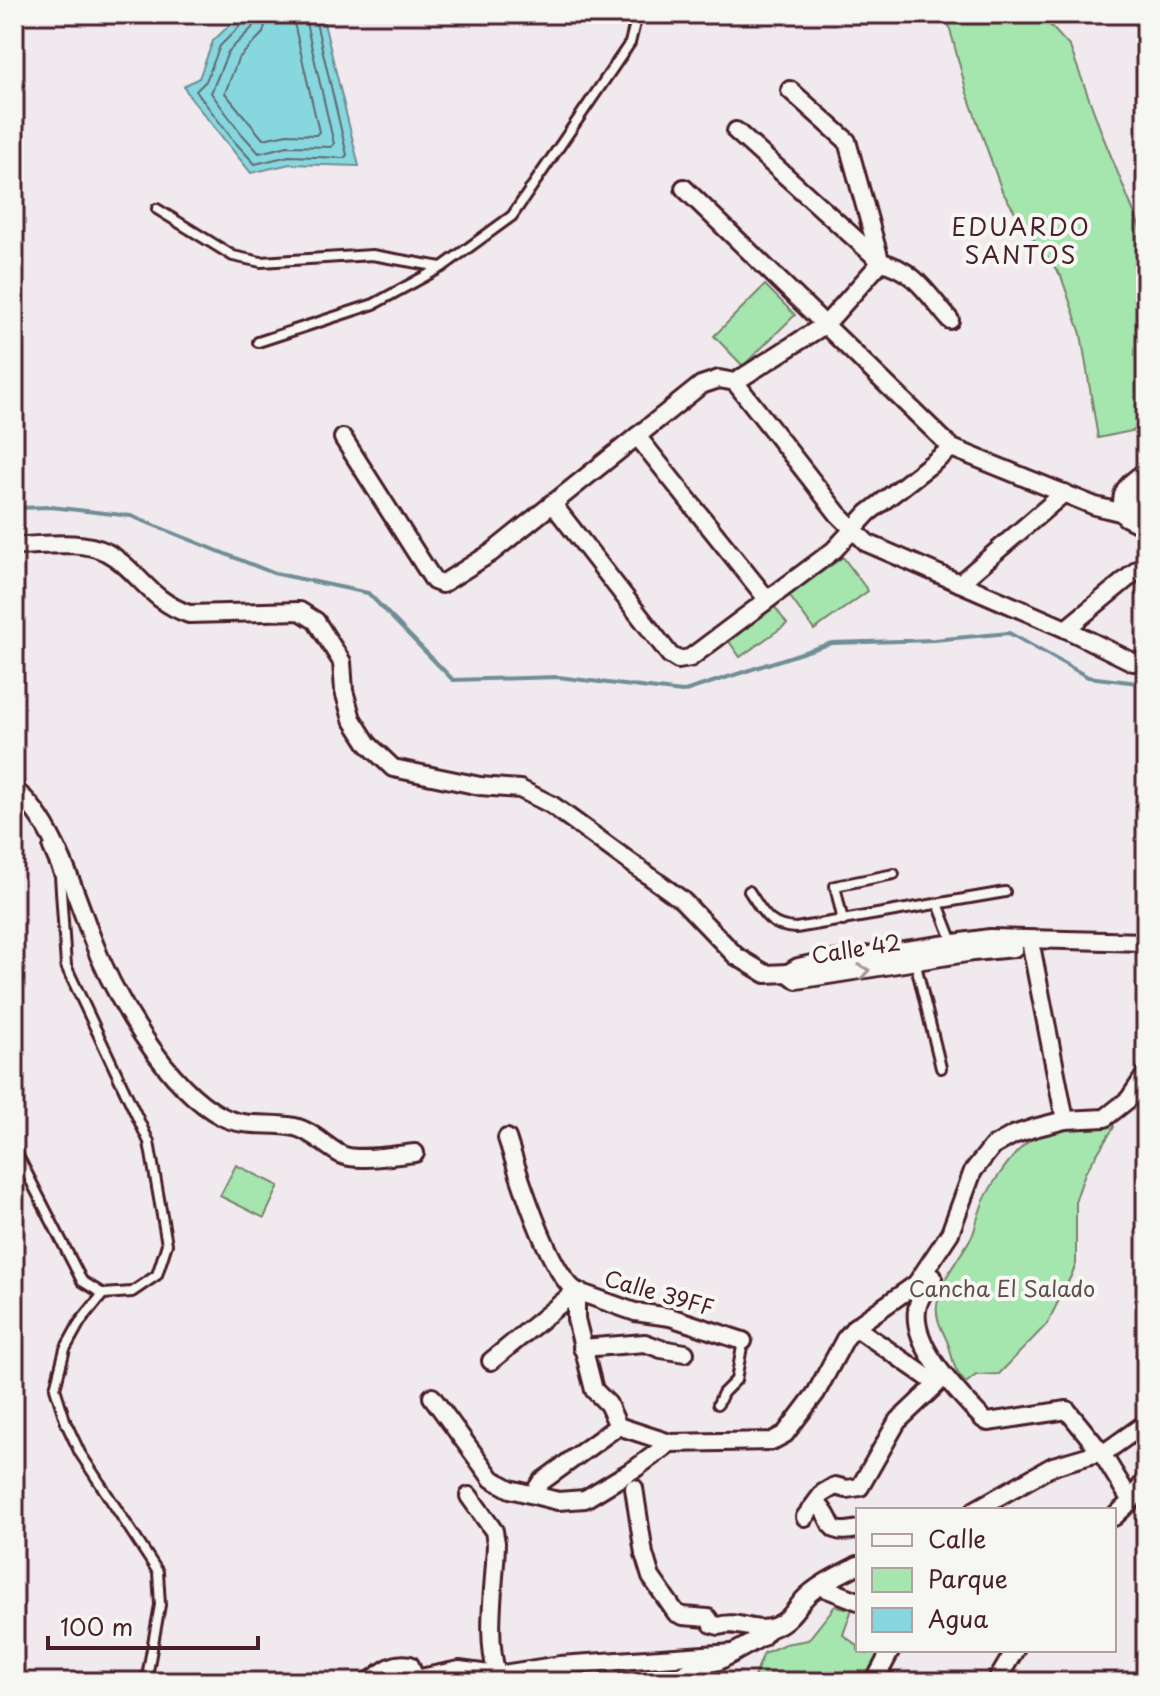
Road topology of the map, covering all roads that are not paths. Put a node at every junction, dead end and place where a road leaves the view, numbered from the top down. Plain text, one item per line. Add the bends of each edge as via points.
1 (634, 14) edge
2 (790, 90) dead end
3 (736, 131) dead end
4 (684, 188) dead end
5 (157, 209) dead end
6 (881, 262) junction
7 (442, 267) junction
8 (950, 320) dead end
9 (826, 324) junction
10 (258, 342) dead end
11 (735, 382) junction
12 (637, 436) junction
13 (343, 438) dead end
14 (952, 448) junction
15 (1146, 476) edge
16 (1064, 493) junction
17 (552, 503) junction
18 (1137, 518) edge
19 (852, 531) junction
20 (14, 546) edge
21 (1146, 563) edge
22 (960, 583) junction
23 (767, 599) junction
24 (1066, 629) junction
25 (1146, 661) edge
26 (21, 795) edge
27 (894, 874) dead end
28 (749, 891) dead end
29 (1005, 892) dead end
30 (939, 906) junction
31 (843, 921) junction
32 (1030, 940) junction
33 (953, 942) junction
34 (1146, 942) edge
35 (913, 955) junction
36 (941, 1068) dead end
37 (1146, 1074) edge
38 (1065, 1120) junction
39 (507, 1138) dead end
40 (14, 1148) edge
41 (415, 1153) dead end
42 (959, 1212) junction
43 (576, 1291) junction
44 (103, 1294) junction
45 (850, 1333) junction
46 (743, 1341) joint
47 (582, 1348) junction
48 (685, 1353) dead end
49 (491, 1361) dead end
50 (432, 1397) dead end
51 (718, 1404) dead end
52 (1146, 1423) edge
53 (618, 1426) junction
54 (670, 1443) junction
55 (1101, 1452) junction
56 (1146, 1479) edge
57 (634, 1488) dead end
58 (533, 1494) junction
59 (469, 1496) dead end
60 (1131, 1501) junction
61 (816, 1503) junction
62 (979, 1508) edge
63 (1116, 1515) edge
64 (805, 1517) dead end
65 (856, 1530) edge
66 (856, 1566) edge
67 (822, 1587) junction
68 (856, 1600) edge
69 (769, 1629) junction
70 (890, 1652) edge
71 (1014, 1652) edge
72 (733, 1653) junction
73 (497, 1675) junction
74 (146, 1682) edge
75 (369, 1682) edge
76 (668, 1682) edge
77 (874, 1682) edge
78 (996, 1682) edge

1 - 7 lane via 630,43 512,216
2 - 6 street via 847,141
3 - 6 street
4 - 9 street
5 - 7 lane via 233,256 261,262 372,255
6 - 8 street via 912,275
6 - 9 street
7 - 10 lane via 374,304
9 - 11 street
9 - 14 street
11 - 12 street via 719,379 701,385
11 - 19 street
12 - 17 street
12 - 23 street
13 - 17 street via 434,581 442,584 491,553
14 - 16 street
14 - 19 street
15 - 18 street via 1127,490 1124,502
16 - 18 street
16 - 22 street
17 - 23 street via 678,660 690,658
19 - 22 street via 867,543
19 - 23 street
20 - 35 street, Calle 42 via 99,549 153,595 189,614 300,611 316,621 342,662 352,719 393,768 520,789 552,805 682,900 736,956 766,974 821,962
21 - 24 street
22 - 24 street
24 - 25 street via 1133,662
26 - 41 street via 72,877 111,984 155,1055 201,1102 237,1122 300,1128 346,1157
26 - 44 lane via 60,876 66,966 149,1142 167,1244 157,1275 132,1292
27 - 31 lane via 835,886
28 - 31 lane via 770,921 782,928
29 - 30 lane
30 - 31 lane
30 - 33 lane
32 - 33 street, Calle 42
32 - 34 street, Calle 42
32 - 35 street, Calle 42 via 1015,948
32 - 38 street
33 - 35 street, Calle 42
35 - 36 lane
37 - 38 street via 1129,1099 1105,1118
38 - 42 street via 992,1147 973,1171
39 - 43 street via 534,1218 565,1282
40 - 44 lane via 82,1281
42 - 45 street via 916,1284
42 - 55 street via 955,1244 917,1309 921,1339 945,1378 983,1419 995,1422 1067,1410
43 - 46 street, Calle 39FF
43 - 47 street
43 - 49 street, Calle 39FF
44 - 74 lane via 65,1349 55,1388 80,1453 158,1572 160,1605
45 - 54 street via 785,1434 757,1443
45 - 61 street via 937,1384 897,1422 860,1487 835,1486
46 - 51 lane via 736,1380
47 - 48 street via 645,1343
47 - 53 street via 594,1390
50 - 58 street via 492,1479
52 - 55 street
53 - 54 street
53 - 58 street via 541,1482
54 - 58 street via 585,1499 558,1501
55 - 60 street
55 - 62 street via 1053,1466
56 - 60 street
57 - 69 street via 651,1577 671,1609 719,1626
59 - 73 street via 494,1531 496,1543 492,1618
60 - 63 street
61 - 64 street
61 - 65 street via 833,1530
66 - 67 street
67 - 68 street
67 - 69 street
69 - 72 street
70 - 77 street
71 - 78 street
72 - 73 street via 560,1665
72 - 76 street
73 - 75 street via 459,1670 420,1678 410,1665 401,1663

